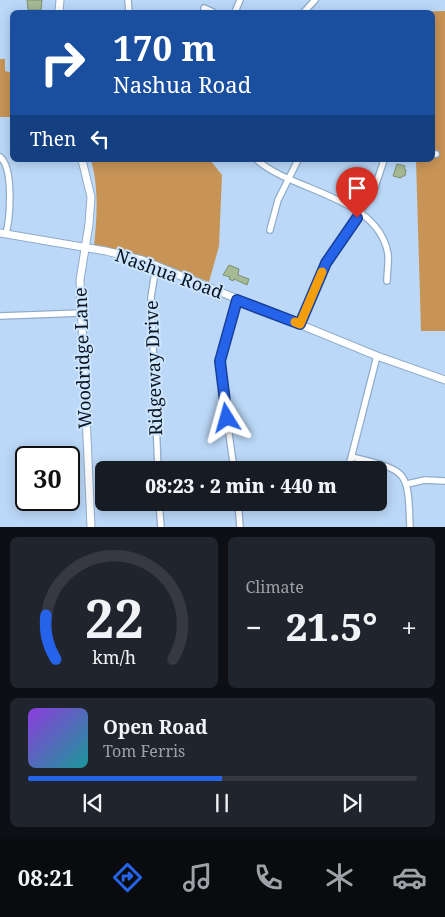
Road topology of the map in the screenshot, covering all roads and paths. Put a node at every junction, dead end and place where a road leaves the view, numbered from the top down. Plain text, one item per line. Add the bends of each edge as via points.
1 (315, 0) edge
2 (204, 8) dead end
3 (208, 10) edge
4 (306, 10) edge
5 (0, 157) edge
6 (82, 162) edge
7 (260, 162) edge
8 (297, 162) edge
9 (383, 162) edge
10 (287, 179) junction
11 (360, 214) junction
12 (270, 230) dead end
13 (3, 234) edge
14 (84, 248) junction
15 (156, 266) junction
16 (387, 281) dead end
17 (237, 300) junction
18 (82, 313) junction
19 (0, 316) edge
20 (300, 324) junction
21 (378, 356) junction
22 (445, 380) edge
23 (352, 457) junction
24 (158, 461) edge
25 (233, 461) edge
26 (351, 461) edge
27 (445, 481) edge
28 (407, 484) junction
29 (160, 511) edge
30 (239, 511) edge
31 (91, 527) edge
32 (161, 527) edge
33 (240, 527) edge
34 (410, 527) edge

1 - 4 street
2 - 3 street
5 - 13 street via 7,169 10,213
6 - 14 street via 90,197
7 - 10 street
8 - 10 street
9 - 11 street via 373,193
10 - 11 street via 335,198
10 - 12 street
11 - 16 street via 376,228 384,241 388,256
11 - 20 street via 326,263
13 - 14 street, Nashua Road
14 - 15 street, Nashua Road
14 - 18 street, Woodridge Lane via 80,280
15 - 17 street, Nashua Road
15 - 24 street, Ridgeway Drive via 151,297
17 - 20 street, Nashua Road
17 - 25 street via 222,347 220,368
18 - 19 street
18 - 31 street, Woodridge Lane
20 - 21 street, Nashua Road
21 - 22 street, Nashua Road
21 - 23 street
23 - 26 street
23 - 28 street via 390,467
27 - 28 street via 425,480
28 - 34 street
29 - 32 street
30 - 33 street

